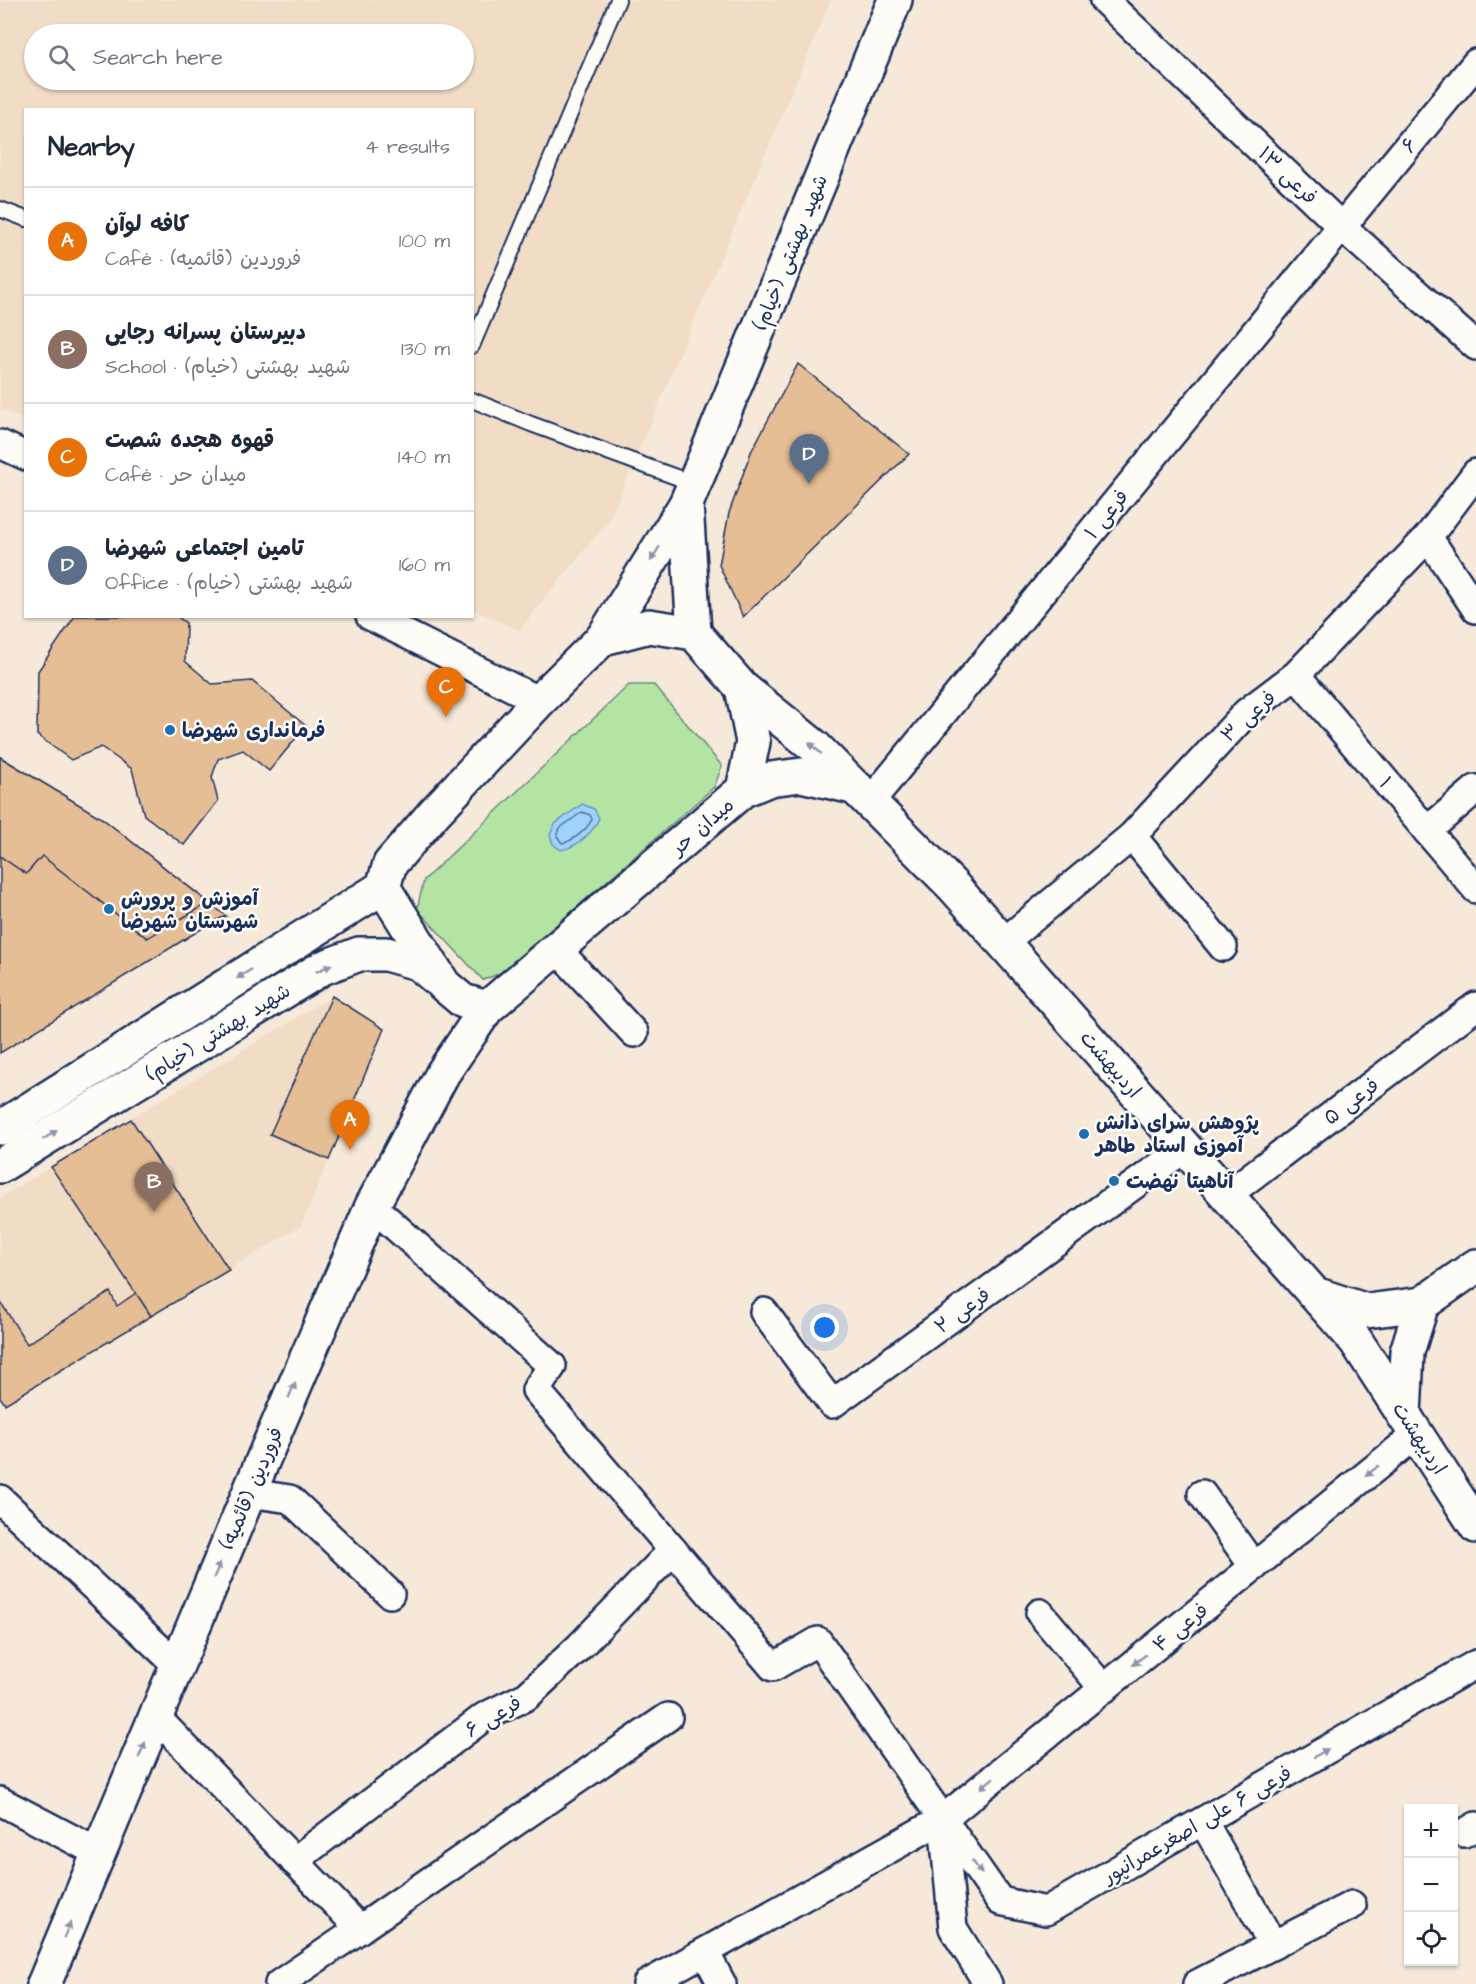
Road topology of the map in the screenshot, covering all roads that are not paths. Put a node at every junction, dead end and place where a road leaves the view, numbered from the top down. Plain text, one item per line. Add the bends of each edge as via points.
1 (618, 0) edge
2 (895, 0) edge
3 (1104, 0) edge
4 (1476, 63) edge
5 (0, 209) edge
6 (24, 218) edge
7 (1342, 226) junction
8 (474, 341) edge
9 (1476, 346) edge
10 (474, 401) edge
11 (0, 444) edge
12 (24, 455) edge
13 (1473, 484) edge
14 (690, 494) junction
15 (1428, 537) junction
16 (1476, 609) edge
17 (374, 618) edge
18 (694, 633) junction
19 (603, 638) junction
20 (1296, 675) junction
21 (742, 688) junction
22 (539, 701) junction
23 (1476, 789) edge
24 (743, 790) junction
25 (864, 795) junction
26 (1427, 831) junction
27 (1132, 836) junction
28 (383, 887) junction
29 (1476, 889) edge
30 (1004, 942) junction
31 (1223, 947) dead end
32 (557, 950) junction
33 (444, 985) junction
34 (1476, 1006) edge
35 (487, 1008) junction
36 (634, 1033) dead end
37 (0, 1128) edge
38 (1185, 1148) junction
39 (0, 1166) edge
40 (1227, 1195) junction
41 (372, 1206) junction
42 (1476, 1266) edge
43 (1315, 1294) junction
44 (1422, 1304) junction
45 (764, 1312) dead end
46 (1411, 1424) junction
47 (1462, 1482) edge
48 (249, 1493) junction
49 (1202, 1494) dead end
50 (0, 1499) edge
51 (1476, 1526) edge
52 (673, 1550) junction
53 (1254, 1567) junction
54 (390, 1594) dead end
55 (1040, 1613) dead end
56 (1476, 1664) edge
57 (177, 1665) junction
58 (1104, 1689) junction
59 (668, 1716) dead end
60 (156, 1717) junction
61 (0, 1801) edge
62 (943, 1819) junction
63 (1203, 1821) junction
64 (99, 1853) junction
65 (294, 1861) junction
66 (1352, 1905) dead end
67 (360, 1929) junction
68 (1273, 1945) junction
69 (705, 1952) junction
70 (44, 1984) edge
71 (279, 1984) edge
72 (647, 1984) edge
73 (722, 1984) edge
74 (988, 1984) edge
75 (1197, 1984) edge

1 - 8 lane
2 - 14 main road, شهید بهشتی (خیام)
3 - 7 street, فرعی ۱۳
4 - 7 street, ۶
5 - 6 lane
7 - 9 street, فرعی ۱۳
7 - 25 street, فرعی ۱
10 - 14 lane
11 - 12 street
13 - 15 street, فرعی ۳
14 - 18 main road, شهید بهشتی (خیام)
14 -> 19 main road, شهید بهشتی (خیام)
15 - 16 street
15 - 20 street, فرعی ۳
17 - 22 street
18 - 19 main road via 649,626
18 - 21 main road, میدان حر
19 - 22 main road
20 - 26 street, ۱
20 - 27 street, فرعی ۳ via 1247,712
21 - 24 main road, میدان حر via 753,742
25 -> 21 main road, اردیبهشت via 814,746
22 - 28 main road via 390,864
23 - 26 street
24 - 25 main road via 770,779 801,775
24 - 32 main road, میدان حر
25 - 30 main road, اردیبهشت
26 - 29 street, ۱
27 - 30 street, فرعی ۳
27 - 31 street
28 - 33 main road
28 -> 37 main road, شهید بهشتی (خیام)
30 - 38 main road, اردیبهشت
32 - 35 main road, میدان حر
32 - 36 street
33 - 35 main road via 462,1001
39 -> 33 main road, شهید بهشتی (خیام) via 322,968 359,954 386,954 417,963
34 - 40 street, فرعی ۵
35 - 41 main road, فروردین (قائمیه) via 443,1072
38 - 40 main road, اردیبهشت
38 - 45 street, فرعی ۲ via 832,1404
40 - 43 main road, اردیبهشت
48 -> 41 main road, فروردین (قائمیه)
41 - 52 street via 552,1366 536,1390
42 - 44 main road
43 - 44 main road via 1367,1311
43 - 46 main road, اردیبهشت via 1356,1341
44 - 46 main road via 1407,1352
46 - 47 main road, اردیبهشت
46 -> 53 street, فرعی ۴
47 - 51 main road, اردیبهشت
48 - 54 street via 290,1499
57 -> 48 main road, فروردین (قائمیه)
49 - 53 street
50 - 57 street
52 - 62 street, فرعی ۶ علی اصغرعمرانپور via 773,1667 818,1641
52 - 65 street, فرعی ۶ via 527,1696 484,1717
53 -> 58 street, فرعی ۴
55 - 58 street
63 -> 56 street, فرعی ۶ علی اصغرعمرانپور
57 - 60 main road, فروردین (قائمیه)
58 -> 62 street, فرعی ۴
59 - 67 street
64 -> 60 main road, فروردین (قائمیه)
60 - 65 street
61 - 64 street
62 -> 63 street, فرعی ۶ علی اصغرعمرانپور via 1000,1901 1046,1911
62 - 69 street, فرعی ۴
62 - 74 street via 953,1928
63 - 68 street
70 -> 64 main road, فروردین (قائمیه)
65 - 67 street
66 - 68 street
67 - 71 street
68 - 75 street
69 - 72 street, فرعی ۴
69 - 73 street

